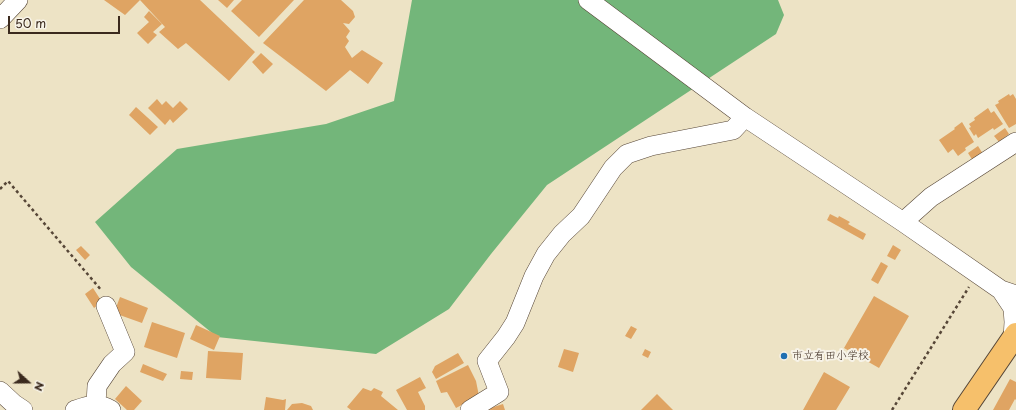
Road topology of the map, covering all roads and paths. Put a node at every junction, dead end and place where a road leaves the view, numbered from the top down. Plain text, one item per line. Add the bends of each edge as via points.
1 (18, 0) edge
2 (588, 0) edge
3 (0, 19) edge
4 (745, 117) junction
5 (1016, 142) edge
6 (0, 189) edge
7 (903, 222) junction
8 (969, 287) dead end
9 (1009, 292) edge
10 (106, 306) joint
11 (1014, 336) edge
12 (0, 391) edge
13 (103, 407) edge
14 (23, 410) edge
15 (74, 410) edge
16 (470, 410) edge
17 (892, 410) edge
18 (964, 410) edge

1 - 3 street
2 - 4 street
4 - 7 street
4 - 16 street via 733,130 651,146 627,154 613,168 581,216 546,254 515,323 487,361 499,392
5 - 7 street via 931,197
6 - 10 path via 8,181 104,293
7 - 9 street
8 - 17 path
9 - 11 street via 1013,308
10 - 13 street via 125,352 112,364 97,386
11 - 18 main road
12 - 14 street
13 - 15 street via 89,405

